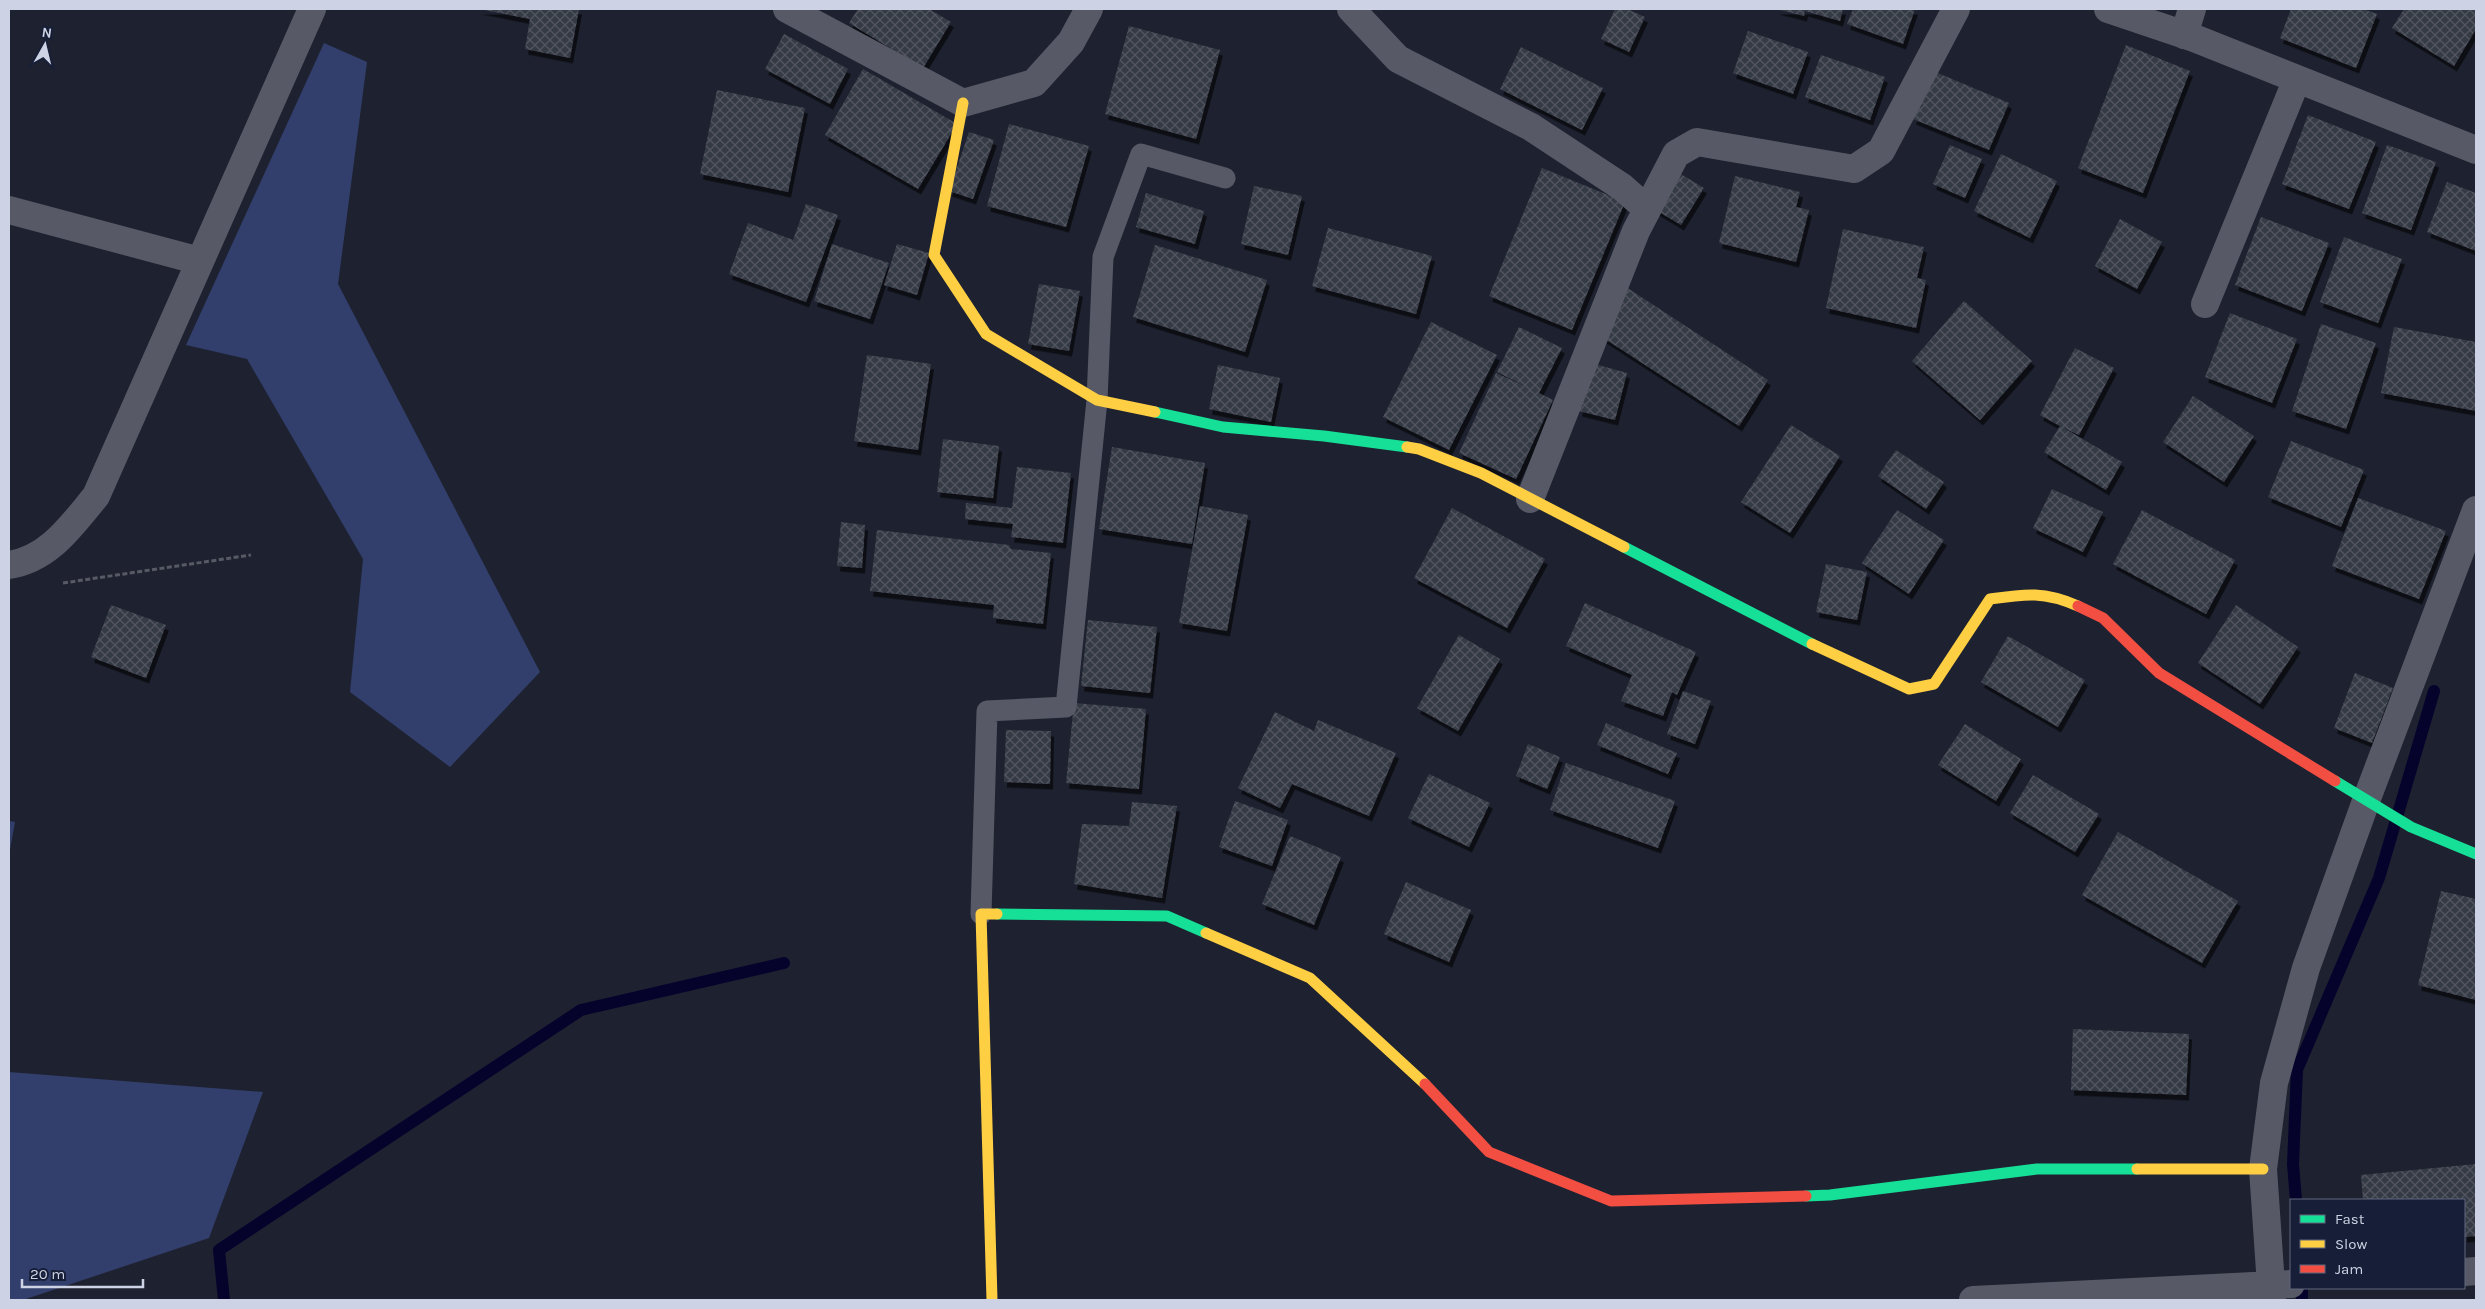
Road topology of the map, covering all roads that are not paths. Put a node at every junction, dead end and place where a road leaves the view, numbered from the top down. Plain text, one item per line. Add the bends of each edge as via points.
1 (312, 9) edge
2 (787, 9) edge
3 (1089, 9) edge
4 (1351, 9) edge
5 (1956, 9) edge
6 (2108, 9) edge
7 (2192, 9) edge
8 (2184, 35) junction
9 (2297, 80) junction
10 (963, 102) junction
11 (2476, 150) edge
12 (1225, 178) dead end
13 (1647, 209) junction
14 (9, 210) edge
15 (200, 261) junction
16 (2205, 304) dead end
17 (1097, 400) junction
18 (1530, 499) junction
19 (2476, 510) edge
20 (17, 564) edge
21 (2366, 801) junction
22 (2476, 854) edge
23 (981, 914) junction
24 (2263, 1169) junction
25 (2278, 1290) edge
26 (992, 1300) edge
27 (1973, 1300) edge

1 - 15 street
2 - 10 street
3 - 10 street via 1071,42 1034,83
4 - 13 street via 1398,59 1531,126 1622,187
5 - 13 street via 1881,151 1854,169 1697,142 1676,154
6 - 8 street
7 - 8 street
8 - 9 street
9 - 11 street
9 - 16 street
10 - 17 street via 934,255 986,334
12 - 17 lane via 1141,154 1104,257
13 - 18 street
14 - 15 street
15 - 20 street via 96,496 60,540
17 - 18 street via 1223,427 1419,449 1481,473
17 - 23 lane via 1066,707 987,711
18 - 21 street via 1794,636 1909,689 1934,684 1990,599 2029,593 2064,600 2103,618 2159,673
19 - 21 street
21 - 22 street via 2412,827
21 - 24 street via 2306,968 2274,1083
23 - 24 street via 1166,916 1310,978 1420,1079 1489,1152 1611,1201 1830,1195 2037,1169
23 - 26 street via 984,1115
24 - 25 street
25 - 27 street

